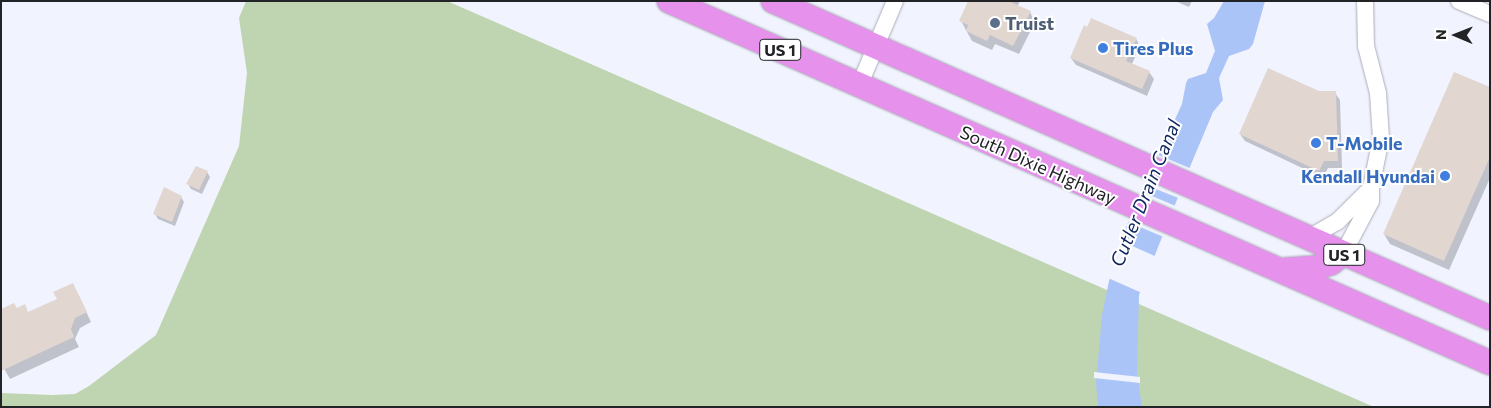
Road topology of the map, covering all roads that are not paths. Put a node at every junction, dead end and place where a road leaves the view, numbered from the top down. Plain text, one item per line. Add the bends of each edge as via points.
1 (669, 1) edge
2 (772, 1) edge
3 (895, 1) edge
4 (1365, 1) edge
5 (1459, 1) edge
6 (704, 8) edge
7 (1490, 14) edge
8 (877, 47) junction
9 (859, 86) junction
10 (1371, 188) junction
11 (1307, 239) junction
12 (1343, 254) junction
13 (1279, 270) junction
14 (1490, 318) edge
15 (1490, 363) edge

1 - 6 highway, South Dixie Highway / US 1
2 - 8 highway, US 1
3 - 8 street
4 - 10 street via 1366,46 1378,93 1381,125
5 - 7 street
6 - 9 highway, South Dixie Highway / US 1
8 - 9 street
8 - 11 highway, US 1
9 - 13 highway, South Dixie Highway / US 1
10 - 11 street via 1337,222
10 - 12 street via 1368,210
11 - 12 highway, US 1
12 - 13 highway via 1331,263 1314,268
12 - 14 highway, US 1
13 - 15 highway, South Dixie Highway / US 1

